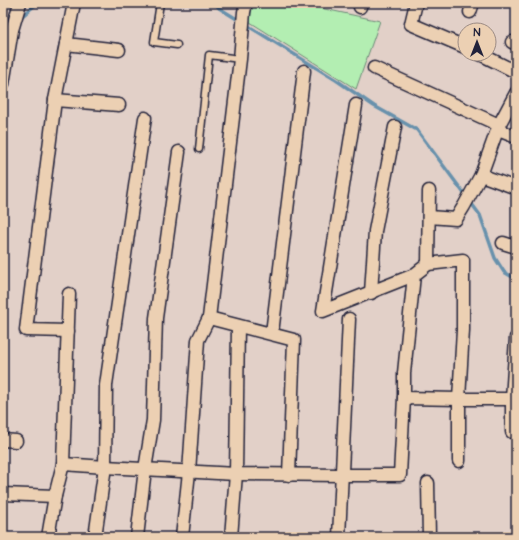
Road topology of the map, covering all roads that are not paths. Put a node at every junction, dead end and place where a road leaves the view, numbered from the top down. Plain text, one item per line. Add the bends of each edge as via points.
1 (20, 3) edge
2 (74, 3) edge
3 (160, 3) edge
4 (235, 3) edge
5 (416, 3) edge
6 (244, 15) edge
7 (457, 43) edge
8 (66, 44) junction
9 (178, 45) dead end
10 (119, 50) dead end
11 (240, 59) junction
12 (496, 62) edge
13 (374, 68) dead end
14 (304, 71) dead end
15 (516, 72) edge
16 (3, 84) edge
17 (516, 93) edge
18 (55, 100) junction
19 (119, 105) dead end
20 (356, 105) dead end
21 (145, 118) dead end
22 (395, 127) dead end
23 (498, 128) junction
24 (516, 137) edge
25 (199, 149) dead end
26 (179, 152) dead end
27 (481, 175) junction
28 (516, 188) edge
29 (429, 191) dead end
30 (428, 217) junction
31 (503, 243) dead end
32 (516, 247) edge
33 (428, 264) junction
34 (414, 275) junction
35 (371, 293) junction
36 (69, 294) dead end
37 (209, 318) junction
38 (349, 319) dead end
39 (238, 326) junction
40 (68, 331) junction
41 (272, 333) junction
42 (516, 338) edge
43 (404, 398) junction
44 (459, 399) junction
45 (514, 400) edge
46 (512, 432) dead end
47 (3, 440) edge
48 (16, 441) dead end
49 (459, 460) dead end
50 (63, 464) junction
51 (105, 467) junction
52 (145, 469) junction
53 (189, 472) junction
54 (236, 474) junction
55 (289, 475) junction
56 (342, 475) junction
57 (428, 483) dead end
58 (3, 494) edge
59 (55, 496) junction
60 (48, 537) edge
61 (95, 537) edge
62 (137, 537) edge
63 (182, 537) edge
64 (231, 537) edge
65 (339, 537) edge
66 (429, 537) edge

1 - 16 street via 12,30
2 - 8 street
3 - 9 lane via 154,42
4 - 6 street
5 - 7 street via 412,24
6 - 11 street
8 - 10 street
8 - 18 street
11 - 25 lane via 209,55
11 - 37 street
12 - 15 street
13 - 23 street
14 - 41 street
17 - 23 street
18 - 19 street
18 - 40 street via 26,330
20 - 35 street via 323,311
21 - 51 street via 106,385
22 - 35 street via 375,231
23 - 24 street
23 - 27 street
26 - 52 street via 156,318 153,420
27 - 28 street
27 - 30 street via 456,219
29 - 30 street
30 - 33 street
31 - 32 street
33 - 34 street
33 - 44 street via 463,260 463,330
34 - 35 street
34 - 43 street via 404,373
36 - 40 street
37 - 39 street
37 - 53 street via 198,340
38 - 56 street
39 - 41 street
39 - 54 street
40 - 50 street
41 - 55 street via 294,340
42 - 45 street
43 - 44 street
43 - 56 street via 400,474
44 - 45 street
44 - 49 street
45 - 46 street
47 - 48 street
50 - 51 street
50 - 59 street
51 - 52 street
51 - 61 street
52 - 53 street
52 - 62 street
53 - 54 street
53 - 63 street
54 - 55 street
54 - 64 street
55 - 56 street
56 - 65 street
57 - 66 street
58 - 59 street
59 - 60 street

